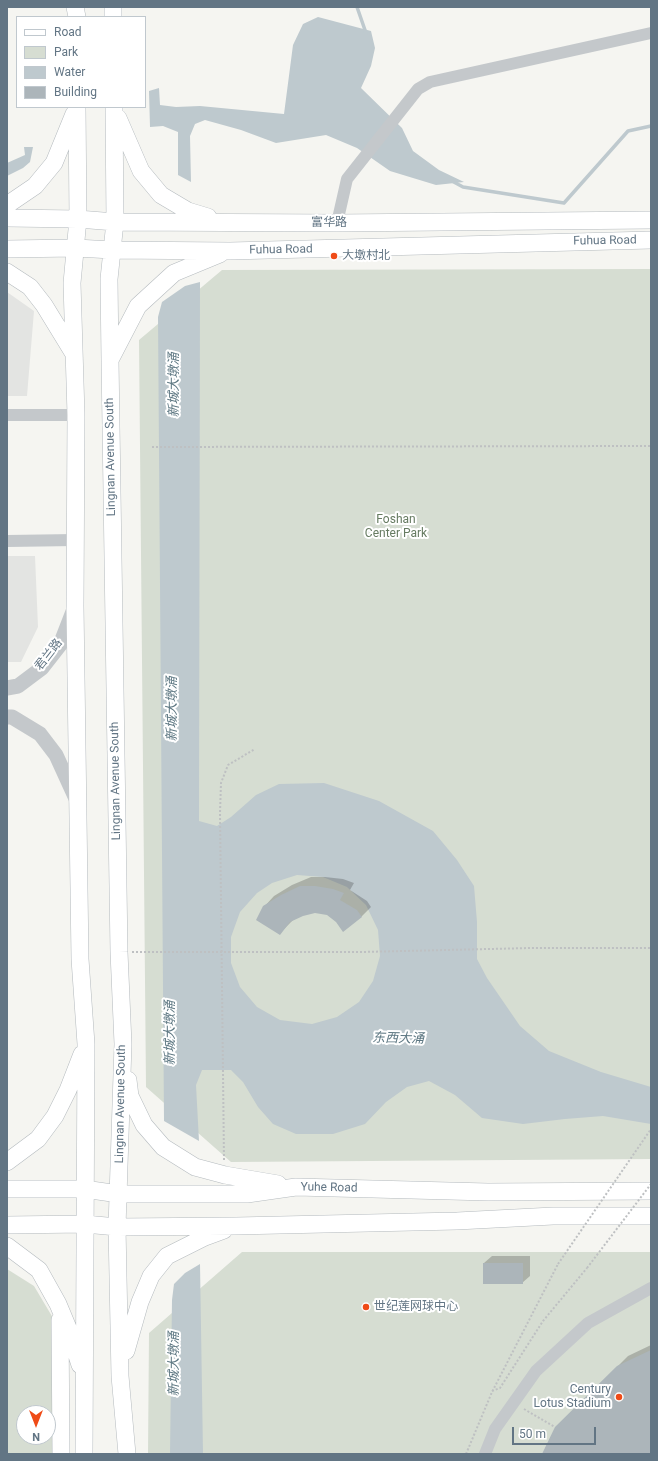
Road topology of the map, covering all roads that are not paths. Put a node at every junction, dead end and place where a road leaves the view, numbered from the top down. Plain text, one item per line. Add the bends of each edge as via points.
1 (651, 33) edge
2 (77, 108) edge
3 (77, 108) edge
4 (114, 108) edge
5 (7, 205) edge
6 (7, 218) edge
7 (78, 219) junction
8 (651, 220) edge
9 (115, 222) junction
10 (232, 223) junction
11 (337, 223) junction
12 (651, 240) edge
13 (76, 248) junction
14 (7, 249) edge
15 (112, 250) junction
16 (230, 251) junction
17 (7, 272) edge
18 (75, 356) junction
19 (110, 360) junction
20 (7, 415) edge
21 (76, 415) junction
22 (75, 540) junction
23 (7, 541) edge
24 (75, 606) junction
25 (7, 688) edge
26 (7, 717) edge
27 (78, 804) junction
28 (86, 1044) junction
29 (123, 1044) junction
30 (7, 1162) edge
31 (296, 1187) junction
32 (7, 1189) edge
33 (84, 1189) junction
34 (651, 1191) edge
35 (119, 1194) junction
36 (651, 1216) edge
37 (85, 1224) junction
38 (7, 1225) edge
39 (117, 1226) junction
40 (236, 1226) junction
41 (7, 1246) edge
42 (651, 1288) edge
43 (60, 1310) junction
44 (120, 1376) junction
45 (84, 1380) junction
46 (61, 1454) edge
47 (84, 1454) edge
48 (127, 1454) edge
49 (485, 1454) edge

1 - 11 street via 430,82 418,89 347,179
2 - 5 main road via 54,163 35,186
3 - 7 main road
4 - 9 main road, Lingnan Avenue South
4 - 10 main road via 141,171 161,195 188,211
6 - 7 main road, 富华路
7 - 9 main road, 富华路
7 - 13 main road
8 - 11 main road, 富华路
9 - 10 main road, 富华路
9 - 15 main road, Lingnan Avenue South
10 - 11 main road, 富华路
12 - 16 main road, Fuhua Road
13 - 14 main road, Fuhua Road
13 - 15 main road, Fuhua Road
13 - 18 main road via 72,283
15 - 16 main road, Fuhua Road
15 - 19 main road, Lingnan Avenue South via 109,279
16 - 19 main road via 174,273 138,306
17 - 18 main road via 30,287
18 - 21 main road
19 - 29 main road, Lingnan Avenue South via 119,952
20 - 21 street
21 - 22 main road
22 - 23 street
22 - 24 main road
24 - 25 street, 君兰路 via 60,645 42,668 18,686
24 - 27 main road
26 - 27 street via 12,717 40,734 56,755
27 - 28 main road via 80,960
28 - 30 main road via 68,1090 54,1116 38,1139
28 - 33 main road
29 - 31 main road via 130,1096 144,1126 163,1147 195,1167 225,1176
29 - 35 main road, Lingnan Avenue South
31 - 34 main road, Yuhe Road via 488,1192
31 - 35 main road, Yuhe Road via 247,1194
32 - 33 main road, Yuhe Road
33 - 35 main road, Yuhe Road
33 - 37 main road
35 - 39 main road, Lingnan Avenue South
36 - 40 main road via 553,1216
37 - 38 main road
37 - 39 main road
37 - 45 main road
39 - 40 main road
39 - 44 main road, Lingnan Avenue South
40 - 44 main road via 205,1236 167,1256 151,1276 131,1328
41 - 43 main road via 39,1270
42 - 49 street via 588,1323 536,1371 495,1429
43 - 45 main road
43 - 46 main road
44 - 48 main road, Lingnan Avenue South
45 - 47 main road

